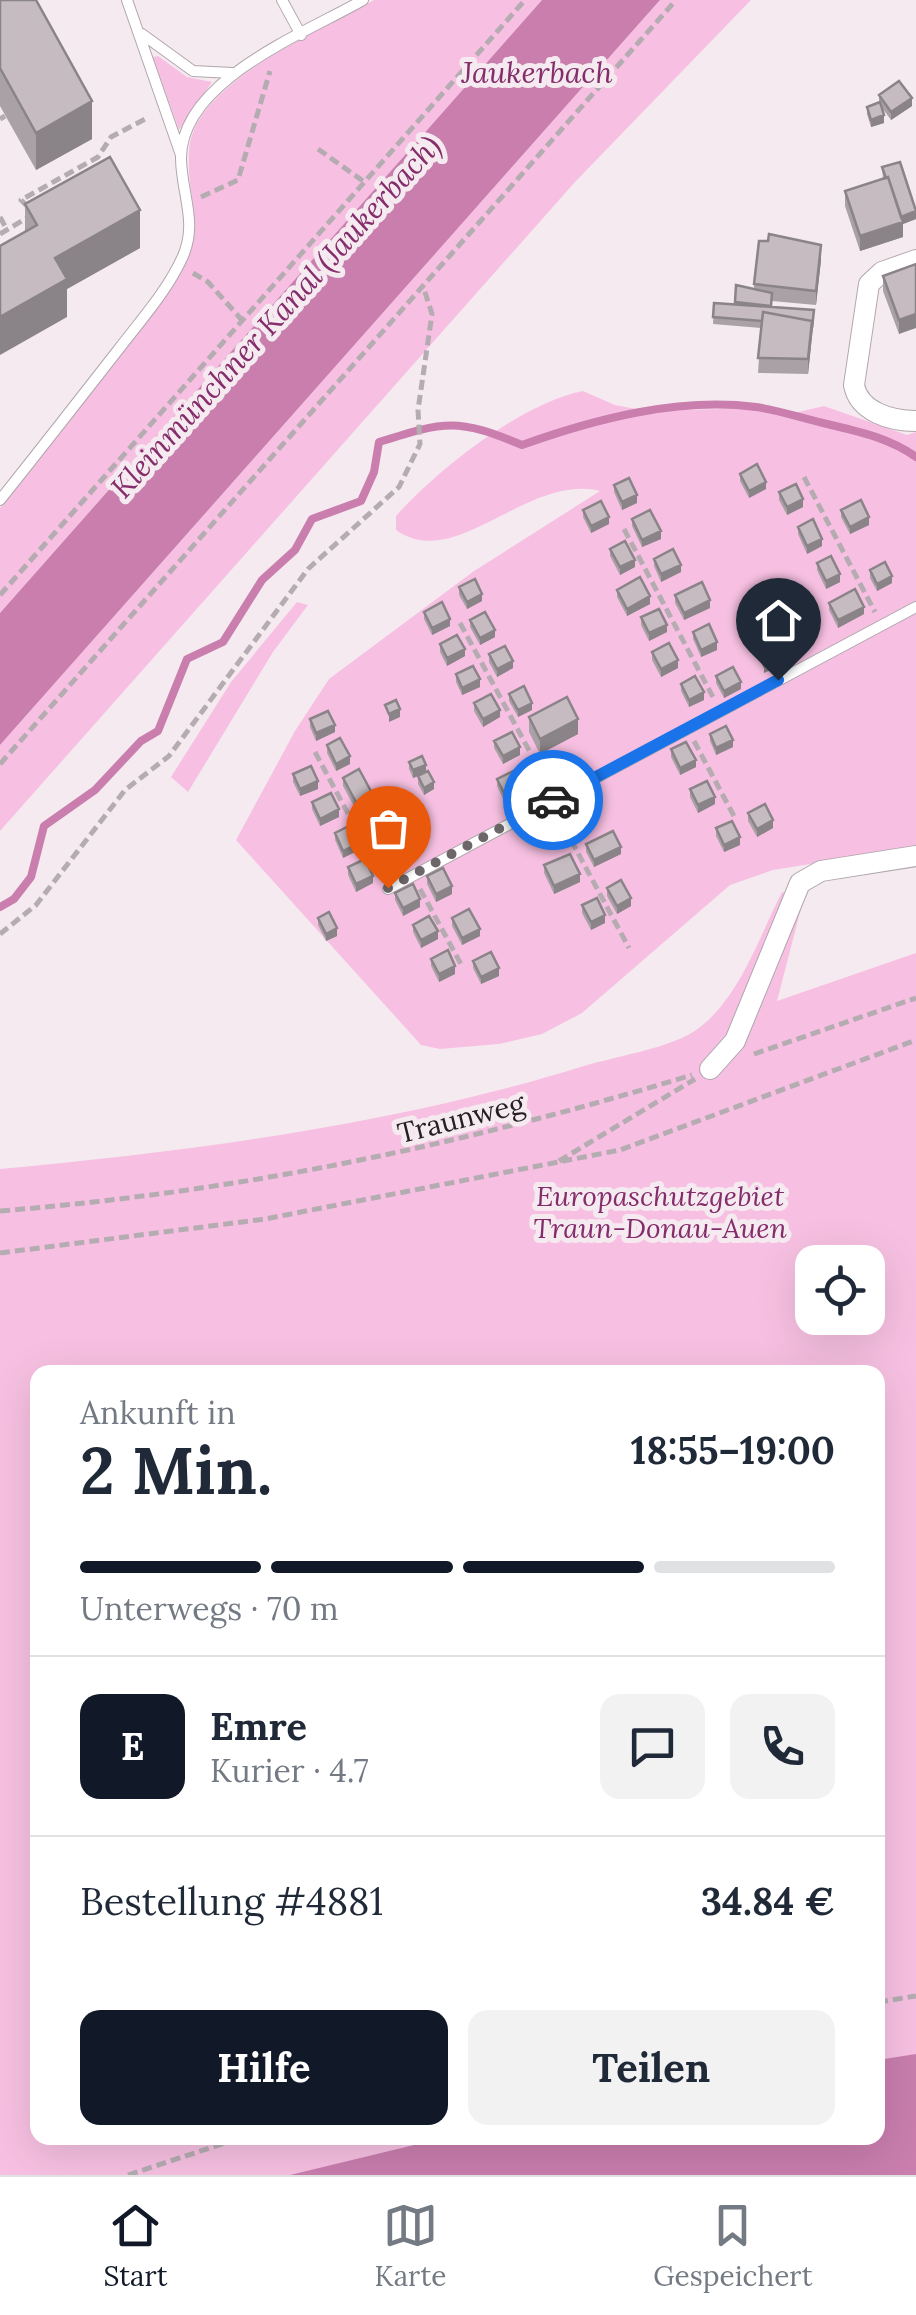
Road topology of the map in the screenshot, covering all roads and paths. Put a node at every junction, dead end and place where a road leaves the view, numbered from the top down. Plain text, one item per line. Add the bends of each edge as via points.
1 (127, 0) edge
2 (282, 0) edge
3 (363, 0) edge
4 (525, 0) edge
5 (676, 0) edge
6 (138, 29) junction
7 (301, 36) junction
8 (276, 49) junction
9 (232, 72) junction
10 (166, 109) junction
11 (318, 149) dead end
12 (181, 158) junction
13 (100, 167) edge
14 (363, 181) junction
15 (188, 203) junction
16 (40, 211) edge
17 (0, 217) edge
18 (7, 230) junction
19 (0, 234) edge
20 (916, 260) edge
21 (178, 264) junction
22 (423, 286) junction
23 (242, 319) junction
24 (916, 421) edge
25 (804, 478) dead end
26 (0, 500) edge
27 (624, 530) dead end
28 (0, 595) edge
29 (916, 607) edge
30 (460, 623) dead end
31 (882, 625) junction
32 (721, 711) junction
33 (688, 728) junction
34 (315, 752) dead end
35 (0, 764) edge
36 (553, 801) junction
37 (734, 818) edge
38 (916, 856) edge
39 (413, 875) junction
40 (388, 888) joint
41 (0, 934) edge
42 (629, 948) dead end
43 (462, 966) dead end
44 (916, 998) edge
45 (916, 1040) edge
46 (748, 1056) dead end
47 (710, 1070) junction
48 (556, 1162) junction
49 (0, 1211) edge
50 (0, 1253) edge
51 (916, 1996) edge
52 (885, 2001) edge
53 (219, 2145) edge
54 (128, 2175) edge

1 - 6 lane
2 - 7 lane
3 - 7 lane
4 - 14 path
5 - 22 path
6 - 9 lane via 193,71
6 - 10 lane
7 - 8 lane
8 - 9 lane
8 - 15 path via 238,180
9 - 12 lane via 199,110
10 - 12 lane
10 - 13 path via 111,137 98,157 21,200 26,209
11 - 14 path
12 - 15 lane
14 - 23 path
15 - 21 lane via 190,235
16 - 18 path
17 - 18 path
18 - 19 path
20 - 24 street via 869,284 854,385 868,409
21 - 23 path via 208,282
21 - 26 lane
22 - 35 path
22 - 41 path via 432,314 418,410 420,444 399,488 308,569 168,756 126,790 36,905
23 - 28 path
25 - 31 path
27 - 32 path
29 - 31 lane
30 - 36 path
31 - 32 lane
32 - 33 lane
33 - 36 lane
33 - 37 path
34 - 40 path
36 - 39 lane
36 - 42 path
38 - 47 street via 820,871 800,883 735,1041
39 - 40 lane
39 - 43 path
44 - 46 path
45 - 48 path via 670,1134
47 - 48 path
47 - 49 path, Traunweg via 414,1152 240,1186
48 - 50 path via 266,1218
51 - 52 path
53 - 54 path

